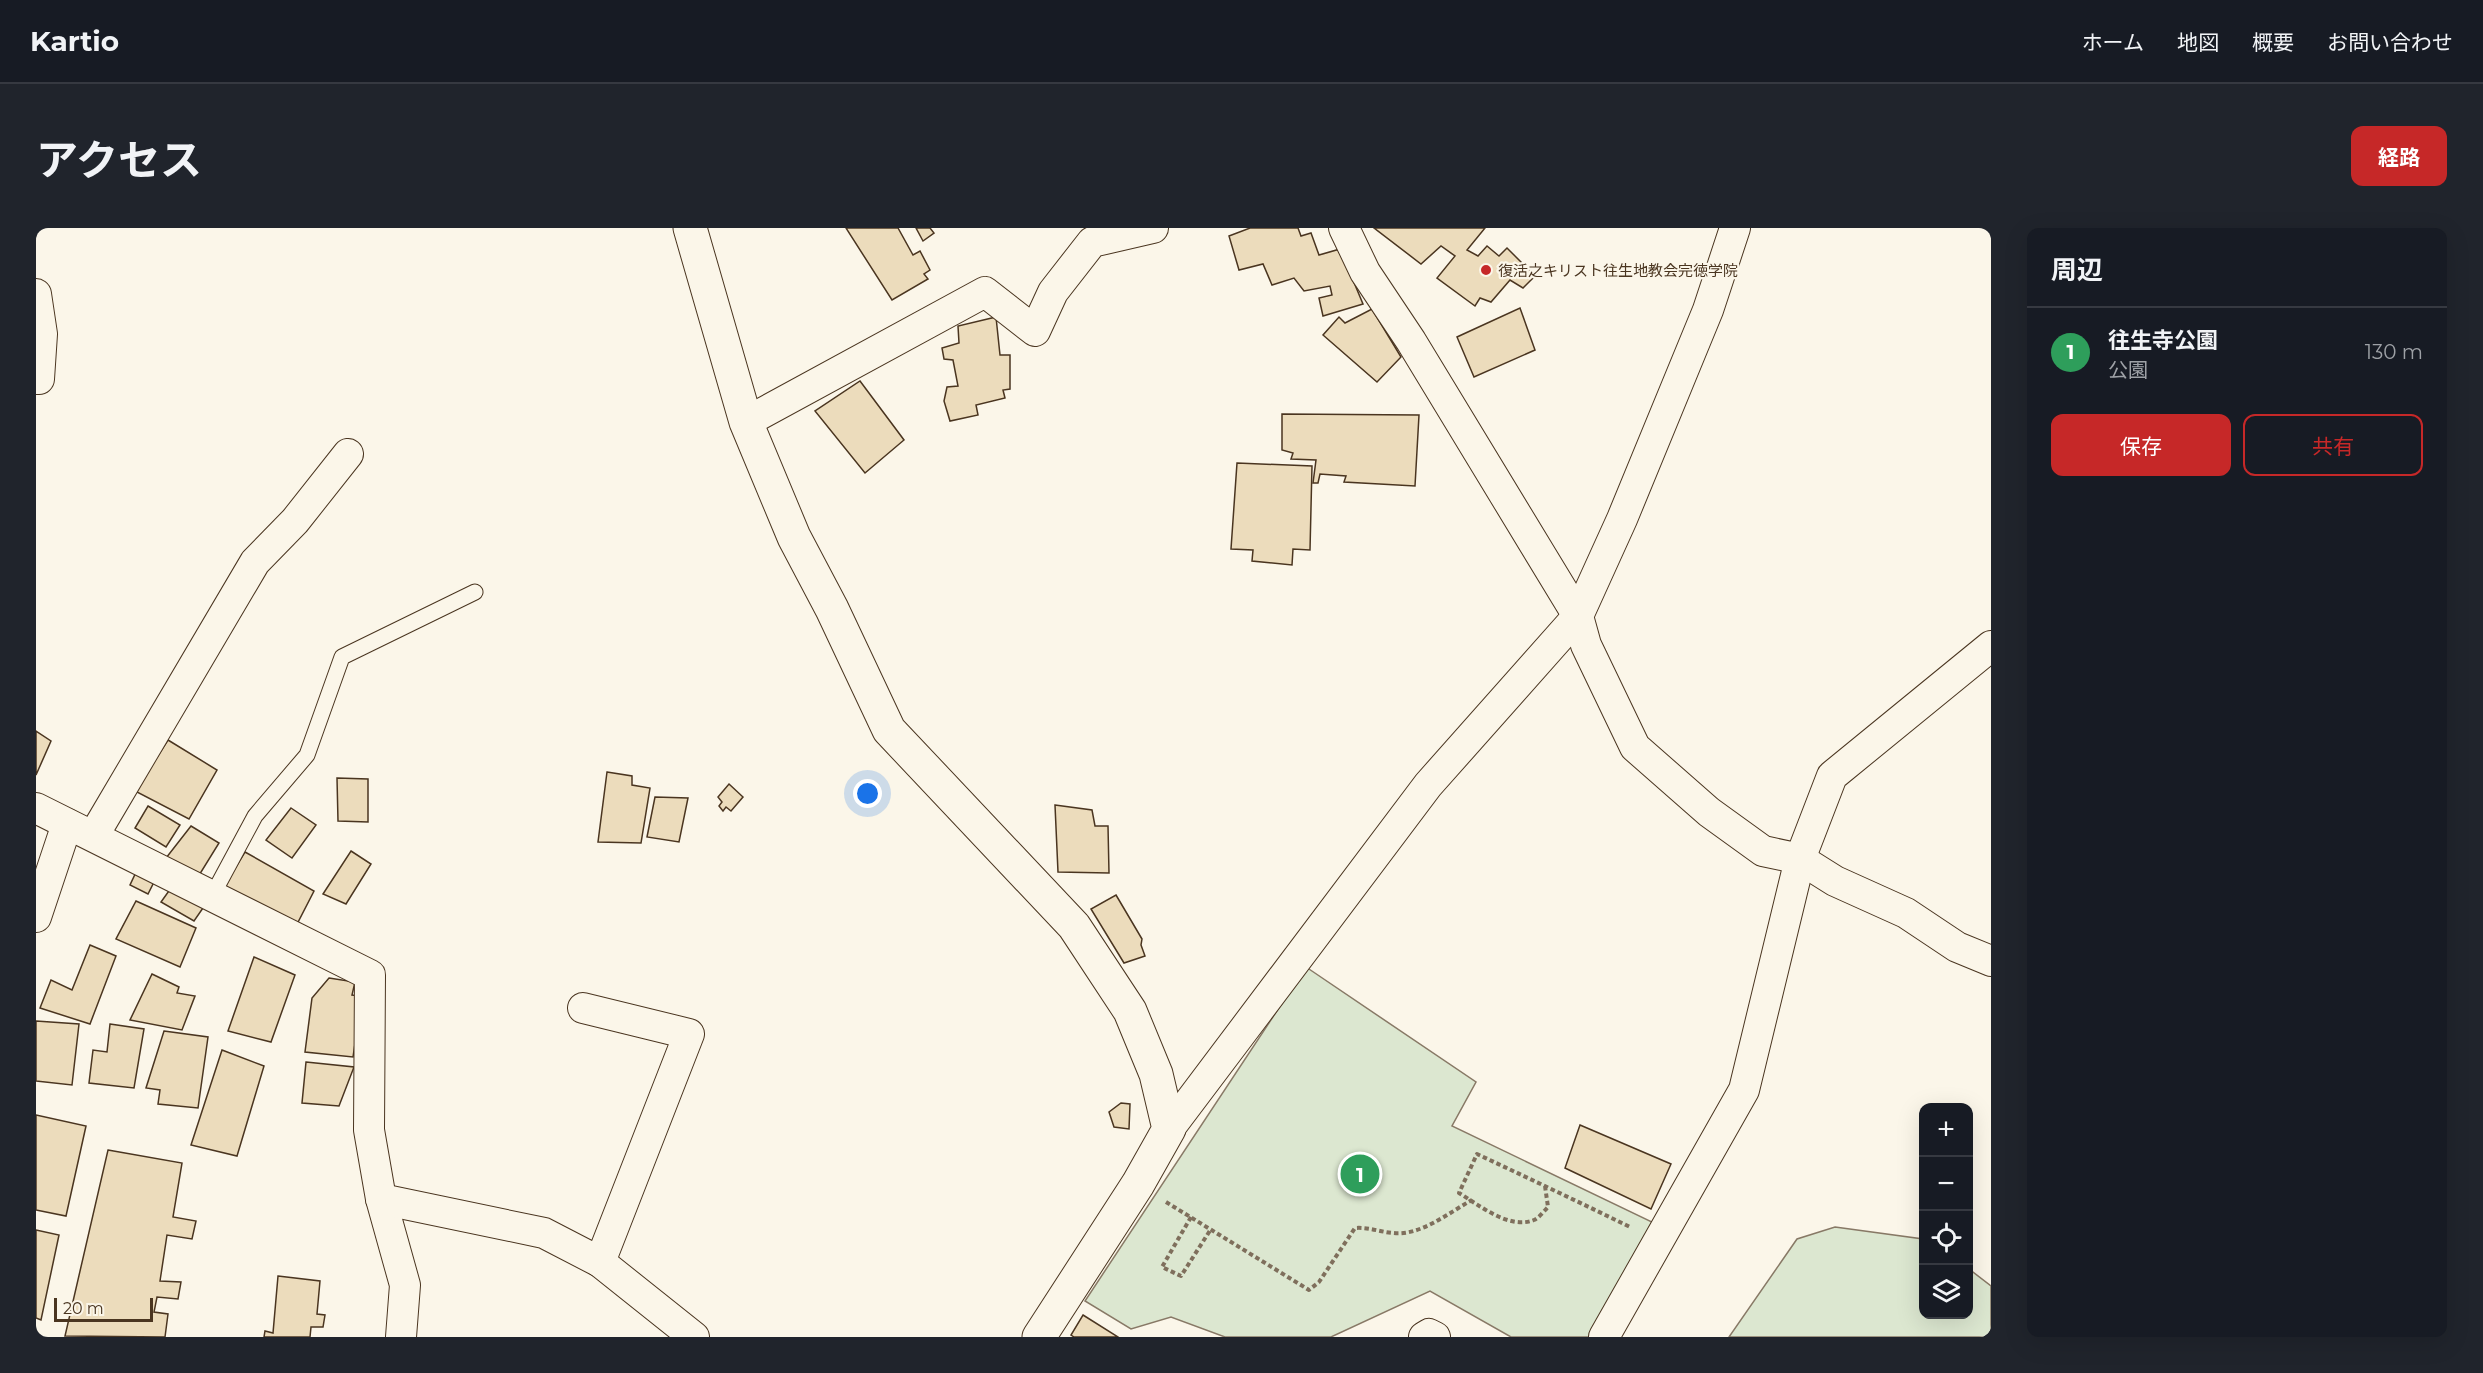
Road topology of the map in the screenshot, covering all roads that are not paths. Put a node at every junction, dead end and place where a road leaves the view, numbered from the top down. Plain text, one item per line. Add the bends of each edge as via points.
1 (690, 228) edge
2 (1153, 228) edge
3 (1344, 228) edge
4 (1735, 228) edge
5 (36, 294) edge
6 (36, 379) edge
7 (746, 422) junction
8 (348, 454) dead end
9 (475, 592) dead end
10 (1578, 616) junction
11 (1991, 646) edge
12 (36, 808) edge
13 (80, 829) junction
14 (1800, 859) junction
15 (212, 896) junction
16 (36, 917) edge
17 (1991, 961) edge
18 (583, 1008) dead end
19 (1169, 1129) junction
20 (381, 1199) junction
21 (600, 1262) junction
22 (401, 1337) edge
23 (694, 1337) edge
24 (1039, 1337) edge
25 (1424, 1337) edge
26 (1435, 1337) edge
27 (1604, 1337) edge

1 - 7 street
2 - 7 street via 1092,242 1053,292 1035,331 986,292
3 - 10 street via 1365,272
4 - 10 street via 1708,310
5 - 6 street via 42,334
7 - 19 street via 795,537 889,730 1074,926 1130,1011 1156,1074
8 - 13 street via 295,521 255,561
9 - 15 lane via 342,657 307,755 255,816
10 - 14 street via 1586,645 1635,747 1709,812 1763,851
10 - 19 street via 1428,785
11 - 14 street via 1832,776
12 - 13 street
13 - 15 street
13 - 16 street
14 - 17 street via 1834,881 1906,913 1958,947
14 - 27 street via 1744,1090
15 - 20 street via 370,975 369,1130
18 - 21 street via 689,1034
19 - 24 street
20 - 21 street via 544,1233
20 - 22 street via 405,1285
21 - 23 street
25 - 26 street

